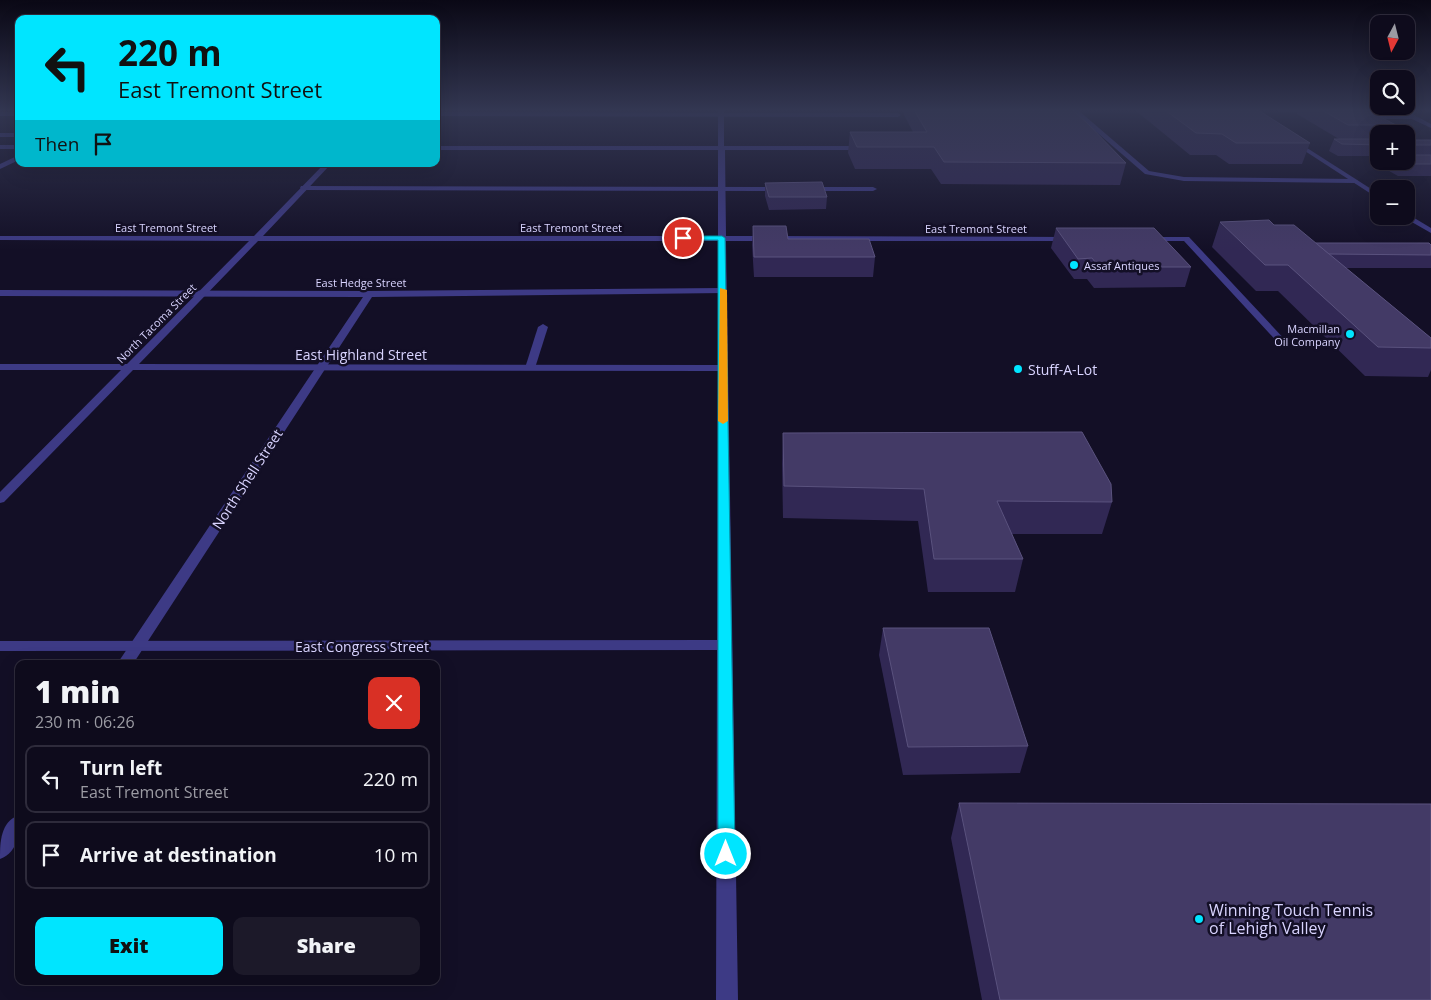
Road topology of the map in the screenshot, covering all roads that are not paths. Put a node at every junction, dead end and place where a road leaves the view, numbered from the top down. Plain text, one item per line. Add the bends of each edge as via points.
1 (722, 157) edge
2 (1128, 157) edge
3 (1316, 157) edge
4 (15, 159) edge
5 (0, 167) edge
6 (325, 167) edge
7 (1354, 181) junction
8 (304, 188) junction
9 (721, 189) junction
10 (788, 189) edge
11 (797, 189) edge
12 (873, 189) dead end
13 (1370, 191) edge
14 (1415, 221) edge
15 (1431, 231) edge
16 (0, 238) edge
17 (256, 238) junction
18 (722, 238) junction
19 (1083, 239) edge
20 (1142, 239) edge
21 (722, 291) junction
22 (0, 293) edge
23 (203, 293) junction
24 (369, 294) junction
25 (543, 327) dead end
26 (1285, 345) dead end
27 (0, 367) edge
28 (128, 368) junction
29 (320, 368) junction
30 (530, 368) junction
31 (722, 368) junction
32 (0, 498) edge
33 (725, 645) junction
34 (0, 646) edge
35 (136, 646) junction
36 (127, 660) edge
37 (15, 829) edge
38 (0, 851) edge
39 (727, 1000) edge

1 - 9 street
2 - 7 street via 1147,173 1184,179
3 - 7 street
4 - 5 street
6 - 8 street, North Tacoma Street
7 - 13 street
8 - 9 street
8 - 17 street, North Tacoma Street
9 - 10 street
9 - 18 street
11 - 12 street
14 - 15 street
16 - 17 street, East Tremont Street
17 - 18 street, East Tremont Street
17 - 23 street, North Tacoma Street
18 - 19 street, East Tremont Street
18 - 21 street
20 - 26 street via 1186,239
21 - 24 street, East Hedge Street
21 - 31 street
22 - 23 street, East Hedge Street
23 - 24 street, East Hedge Street
23 - 28 street, North Tacoma Street
24 - 29 street, North Shell Street
25 - 30 street
27 - 28 street, East Highland Street
28 - 29 street, East Highland Street
28 - 32 street, North Tacoma Street
29 - 30 street, East Highland Street
29 - 35 street, North Shell Street
30 - 31 street, East Highland Street
31 - 33 street
33 - 35 street, East Congress Street
33 - 39 street
34 - 35 street, East Congress Street
35 - 36 street, North Shell Street
37 - 38 street

